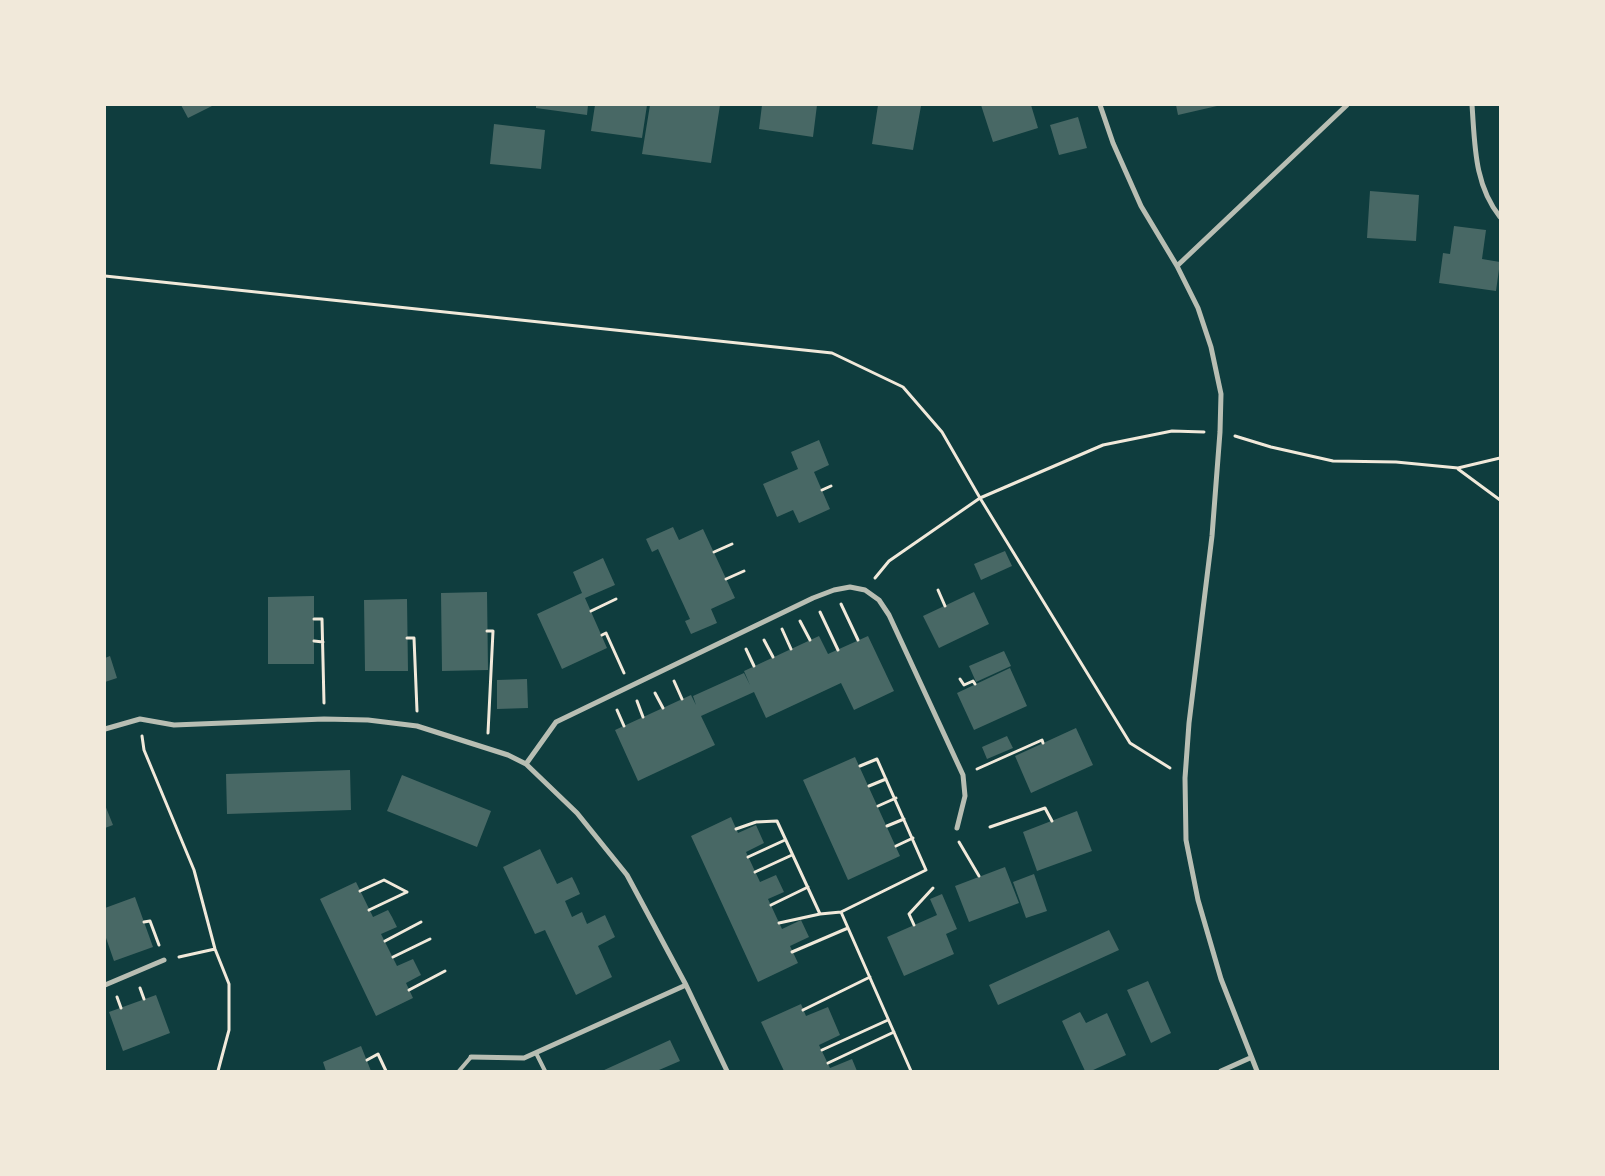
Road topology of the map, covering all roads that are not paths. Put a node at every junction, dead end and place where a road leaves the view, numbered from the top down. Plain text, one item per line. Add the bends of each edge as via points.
1 (1100, 105) edge
2 (1347, 105) edge
3 (1472, 105) edge
4 (1500, 217) edge
5 (1177, 266) junction
6 (105, 729) edge
7 (526, 764) junction
8 (956, 831) road end
9 (164, 960) road end
10 (105, 985) edge
11 (686, 985) junction
12 (536, 1053) junction
13 (471, 1057) joint
14 (1250, 1058) junction
15 (459, 1071) edge
16 (545, 1071) edge
17 (727, 1071) edge
18 (1221, 1071) edge
19 (1257, 1071) edge

1 - 5 street via 1112,143 1141,206
2 - 5 street
3 - 4 street via 1477,170 1490,205
5 - 14 street via 1198,308 1211,347 1220,394 1212,536 1189,723 1185,778 1186,840 1198,900 1220,979
6 - 7 street via 140,719 174,725 368,720 417,726
7 - 8 street via 556,722 813,598 850,587 865,590 879,600 889,615 963,775 965,796
7 - 11 street via 577,813 627,875
9 - 10 street
11 - 12 street
11 - 17 street
12 - 13 street via 524,1058
12 - 16 lane
13 - 15 lane
14 - 18 street
14 - 19 street

